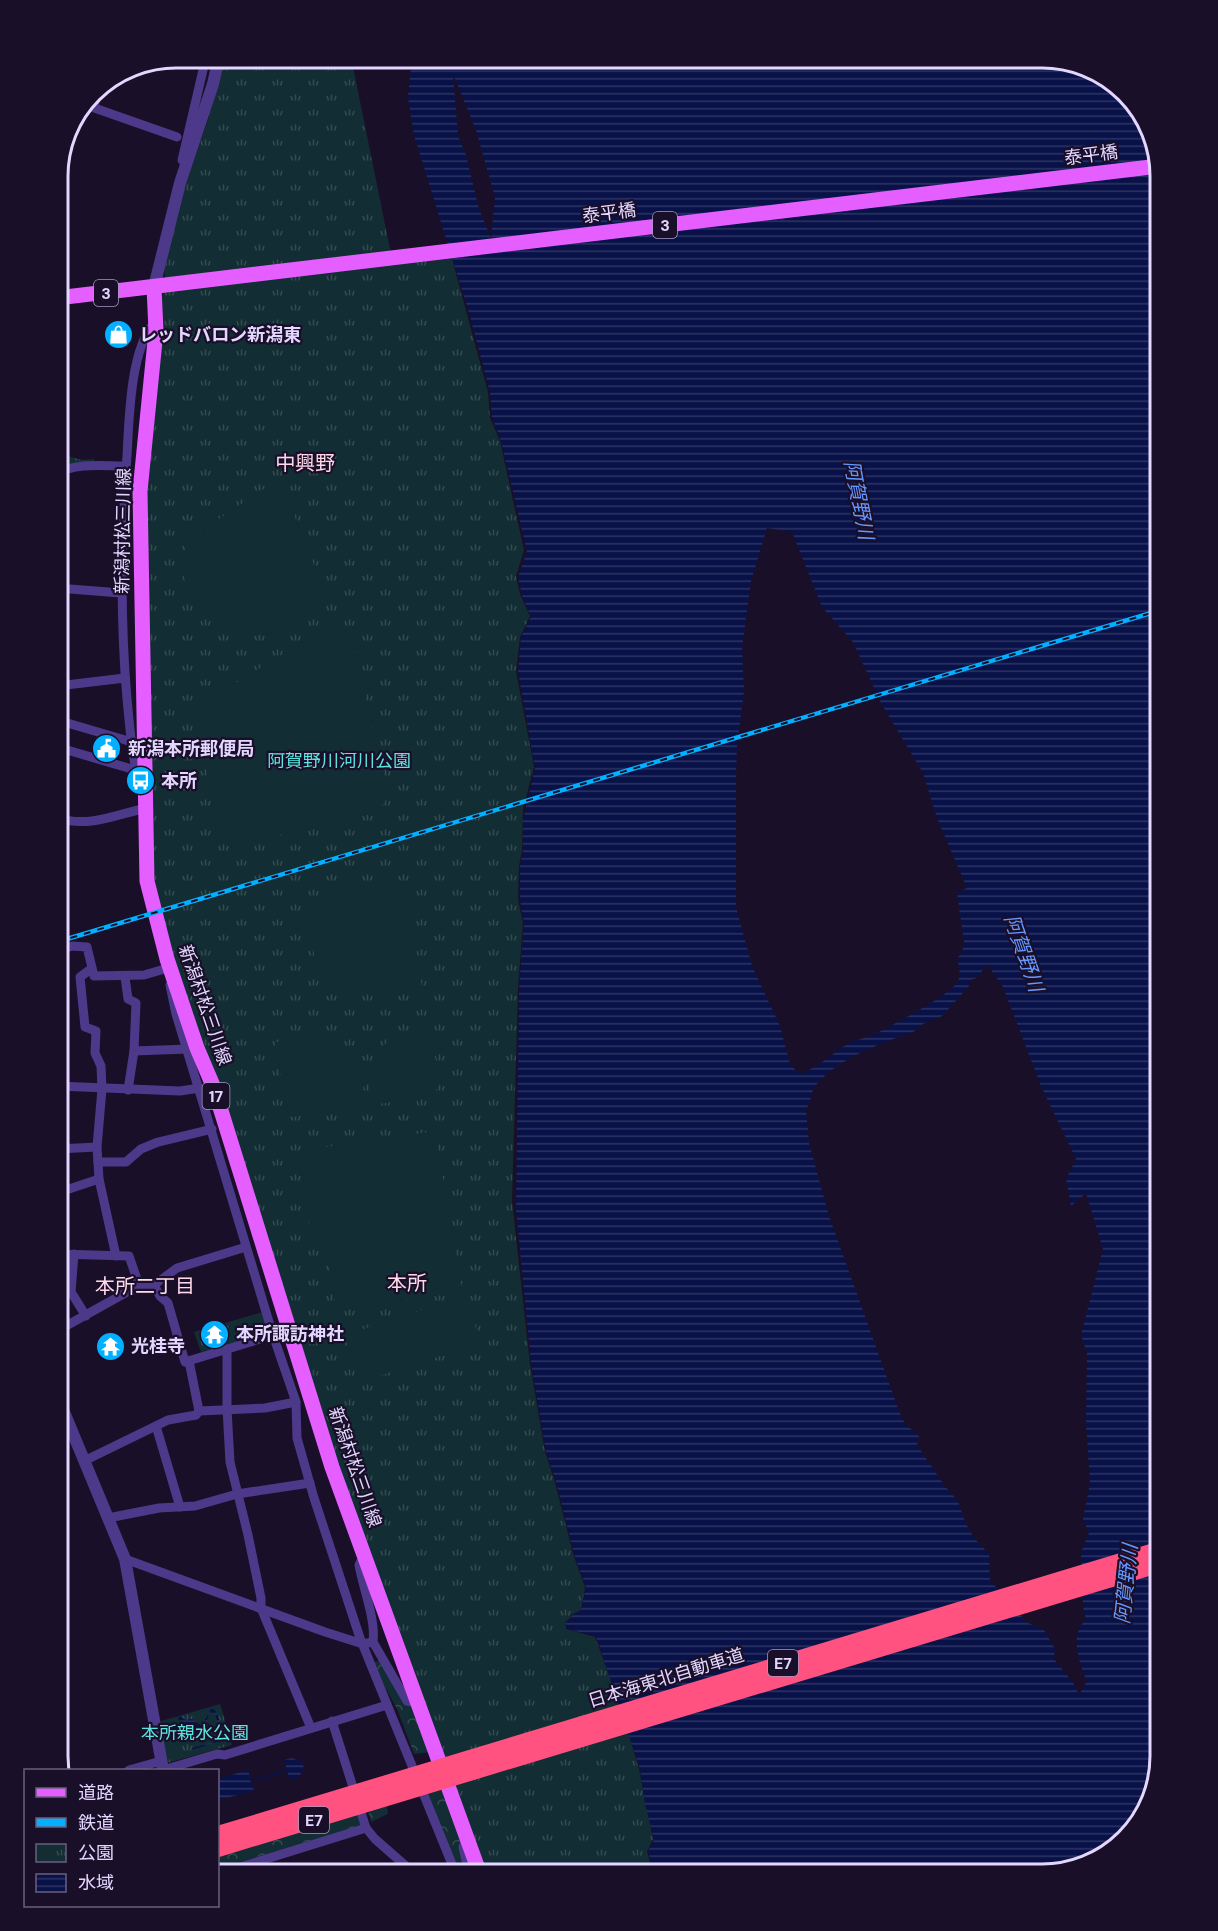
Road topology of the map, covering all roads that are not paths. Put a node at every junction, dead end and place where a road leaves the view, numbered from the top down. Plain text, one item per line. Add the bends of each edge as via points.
1 (204, 68) edge
2 (217, 68) edge
3 (93, 107) edge
4 (177, 137) dead end
5 (1150, 167) edge
6 (183, 174) junction
7 (154, 287) junction
8 (68, 297) edge
9 (156, 321) junction
10 (126, 466) junction
11 (68, 468) edge
12 (68, 589) edge
13 (121, 593) junction
14 (125, 678) junction
15 (68, 685) edge
16 (68, 723) edge
17 (132, 742) junction
18 (68, 750) edge
19 (135, 770) junction
20 (146, 808) junction
21 (68, 821) edge
22 (68, 947) edge
23 (167, 963) junction
24 (91, 969) junction
25 (125, 977) junction
26 (188, 1049) junction
27 (134, 1051) junction
28 (68, 1087) edge
29 (200, 1088) junction
30 (102, 1089) junction
31 (128, 1090) junction
32 (212, 1129) junction
33 (97, 1147) junction
34 (68, 1148) edge
35 (98, 1162) junction
36 (99, 1179) junction
37 (68, 1189) edge
38 (246, 1247) junction
39 (68, 1254) edge
40 (74, 1254) junction
41 (116, 1256) junction
42 (154, 1285) junction
43 (140, 1288) junction
44 (86, 1316) junction
45 (68, 1325) edge
46 (273, 1335) junction
47 (227, 1349) junction
48 (189, 1361) junction
49 (296, 1402) junction
50 (227, 1409) junction
51 (199, 1411) junction
52 (68, 1422) edge
53 (156, 1426) junction
54 (84, 1461) junction
55 (310, 1483) junction
56 (237, 1494) junction
57 (180, 1507) junction
58 (108, 1518) junction
59 (1150, 1552) edge
60 (364, 1555) junction
61 (125, 1559) junction
62 (1150, 1567) edge
63 (261, 1608) junction
64 (368, 1643) junction
65 (418, 1703) junction
66 (387, 1705) junction
67 (332, 1721) junction
68 (311, 1728) junction
69 (162, 1767) edge
70 (140, 1769) edge
71 (366, 1828) junction
72 (219, 1834) edge
73 (467, 1838) junction
74 (219, 1849) edge
75 (253, 1863) edge
76 (403, 1863) edge
77 (452, 1863) edge
78 (467, 1863) edge
79 (476, 1863) edge

1 - 6 street via 182,163
2 - 6 street
3 - 4 street
5 - 7 main road, 泰平橋 / 3
6 - 7 street
7 - 8 main road, 3
7 - 9 main road, 新潟村松三川線 / 17
9 - 10 street via 138,357
9 - 20 main road, 新潟村松三川線 / 17 via 140,490
10 - 11 street
10 - 13 street
12 - 13 street
13 - 14 street
14 - 15 street
14 - 17 street
16 - 17 street
17 - 19 street
18 - 19 street
19 - 20 street
20 - 21 street via 91,823
20 - 23 main road, 新潟村松三川線 / 17 via 147,881
22 - 24 street via 87,947
23 - 25 street via 144,975
23 - 26 street via 171,996
23 - 60 main road, 新潟村松三川線 / 17 via 214,1088 332,1467
24 - 25 street via 94,976
24 - 30 street via 80,977 82,1009 85,1027 96,1031 95,1053 101,1066
25 - 27 street via 128,999 136,1003
26 - 27 street
26 - 29 street
27 - 31 street
28 - 30 street
29 - 31 street
29 - 32 street
30 - 31 street
30 - 33 street
32 - 35 street via 158,1142 141,1149 126,1162
32 - 38 street
33 - 34 street
33 - 35 street
35 - 36 street
36 - 37 street
36 - 41 street
38 - 42 street via 177,1269
38 - 46 street
39 - 40 street
40 - 41 street
40 - 44 street via 71,1292
41 - 43 street via 129,1256
42 - 43 street
42 - 48 street via 168,1303 185,1362
43 - 44 street
44 - 45 street
46 - 47 street
46 - 49 street
47 - 48 street
47 - 50 street
48 - 51 street
49 - 50 street
49 - 55 street via 297,1438
50 - 51 street
50 - 56 street via 228,1444
51 - 53 street
52 - 54 street
53 - 54 street
53 - 57 street
54 - 58 street
55 - 56 street
55 - 64 street
56 - 57 street
56 - 63 street
57 - 58 street
58 - 61 street
59 - 72 highway, 日本海東北自動車道 / E7, bridge
60 - 64 street via 359,1565 374,1636
60 - 65 main road, 新潟村松三川線 / 17
61 - 63 street
61 - 69 street
62 - 74 highway, 日本海東北自動車道 / E7, bridge
63 - 64 street
63 - 68 street
64 - 65 street via 407,1701
64 - 66 street
65 - 73 main road, 新潟村松三川線 / 17
66 - 67 street
66 - 77 street
67 - 68 street
67 - 71 street
68 - 69 street via 225,1755
69 - 70 street
71 - 75 street
71 - 76 street
73 - 78 street via 463,1847
73 - 79 main road, 新潟村松三川線 / 17

